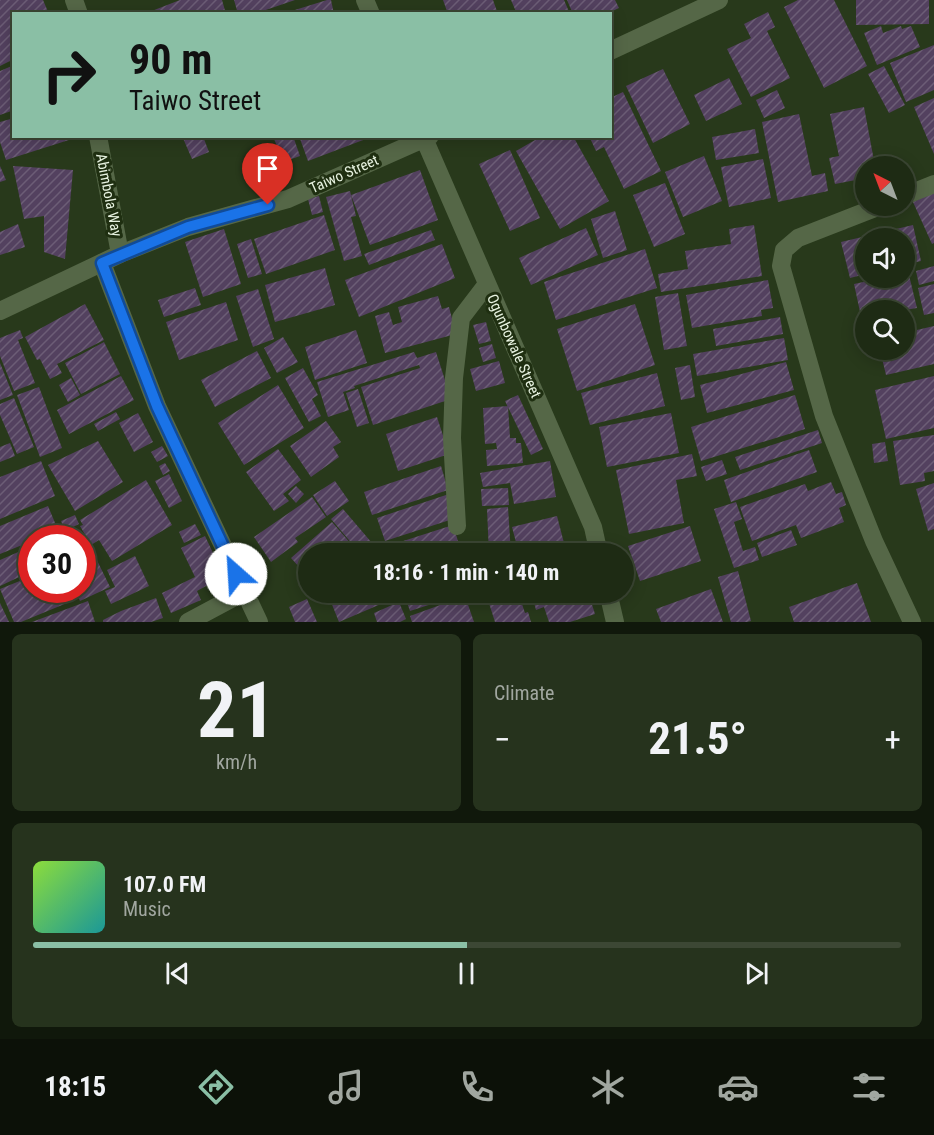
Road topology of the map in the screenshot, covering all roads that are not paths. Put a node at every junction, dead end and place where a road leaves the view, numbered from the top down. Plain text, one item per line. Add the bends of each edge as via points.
1 (719, 0) edge
2 (612, 50) edge
3 (98, 138) edge
4 (424, 138) edge
5 (426, 138) edge
6 (934, 184) edge
7 (915, 192) edge
8 (855, 216) edge
9 (120, 254) junction
10 (102, 263) junction
11 (487, 284) junction
12 (0, 311) edge
13 (457, 526) dead end
14 (597, 543) edge
15 (244, 592) junction
16 (611, 603) edge
17 (188, 622) edge
18 (259, 622) edge
19 (615, 622) edge
20 (912, 622) edge

1 - 2 street
3 - 9 street, Abimbola Way
4 - 9 street, Taiwo Street via 288,199 188,227
5 - 11 street, Ogunbowale Street
6 - 7 street
8 - 20 street via 798,238 784,250 781,266 824,416 874,541
9 - 10 street, Taiwo Street
10 - 12 street, Taiwo Street
10 - 15 street via 157,406
11 - 13 street via 461,318 452,438
11 - 14 street, Ogunbowale Street
15 - 17 street
15 - 18 street
16 - 19 street

